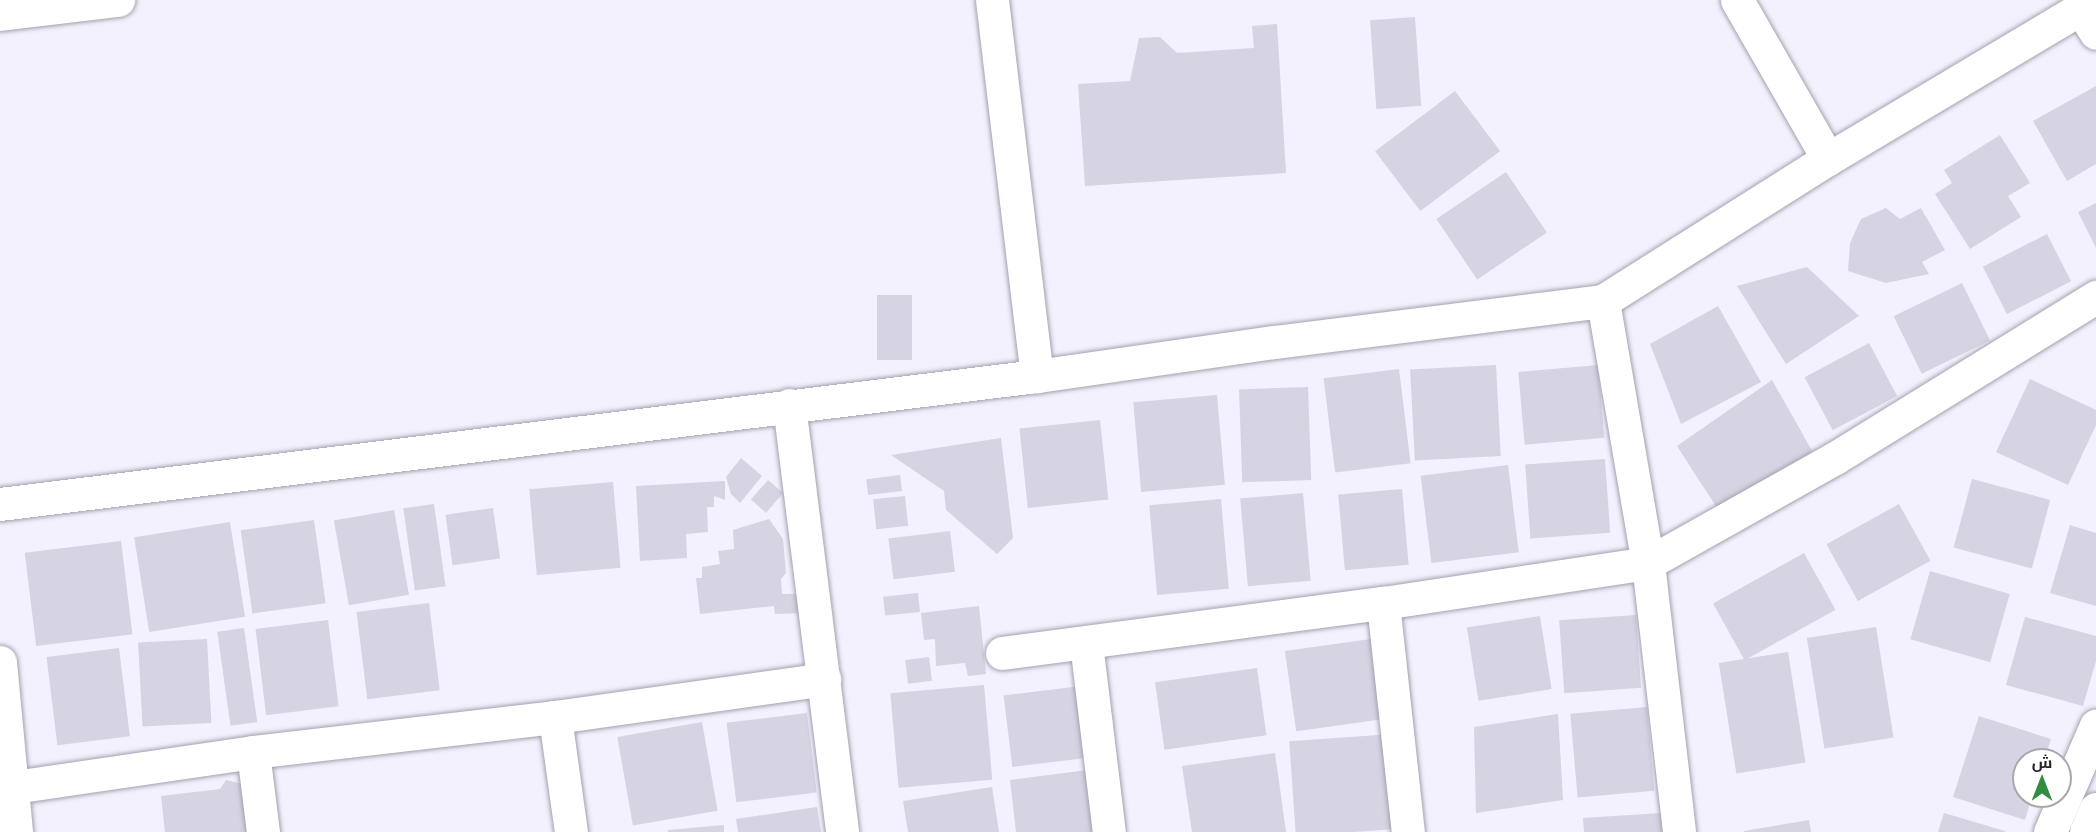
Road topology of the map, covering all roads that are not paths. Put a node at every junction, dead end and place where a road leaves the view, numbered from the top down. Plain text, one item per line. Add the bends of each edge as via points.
1 (118, 0) edge
2 (992, 0) edge
3 (1737, 0) edge
4 (0, 14) edge
5 (2090, 14) edge
6 (1828, 159) junction
7 (2096, 297) edge
8 (1603, 301) junction
9 (1037, 376) junction
10 (789, 405) junction
11 (0, 504) edge
12 (1648, 563) junction
13 (1383, 603) junction
14 (1086, 643) junction
15 (1002, 653) dead end
16 (0, 662) edge
17 (824, 679) junction
18 (555, 717) junction
19 (2096, 725) edge
20 (253, 752) junction
21 (6, 788) edge
22 (2096, 809) edge
23 (16, 832) edge
24 (263, 832) edge
25 (571, 832) edge
26 (842, 832) edge
27 (1109, 832) edge
28 (1408, 832) edge
29 (1679, 832) edge
30 (2050, 832) edge
31 (2086, 832) edge

1 - 4 street
2 - 9 street
3 - 6 street
5 - 6 street
6 - 8 street
7 - 12 street via 1835,458
8 - 9 street
8 - 12 street
9 - 10 street
10 - 11 street
10 - 17 street
12 - 13 street
12 - 29 street
13 - 14 street
13 - 28 street
14 - 15 street
14 - 27 street
16 - 21 street
17 - 18 street
17 - 26 street
18 - 20 street
18 - 25 street
19 - 30 street
20 - 21 street
20 - 24 street
21 - 23 street
22 - 31 street

